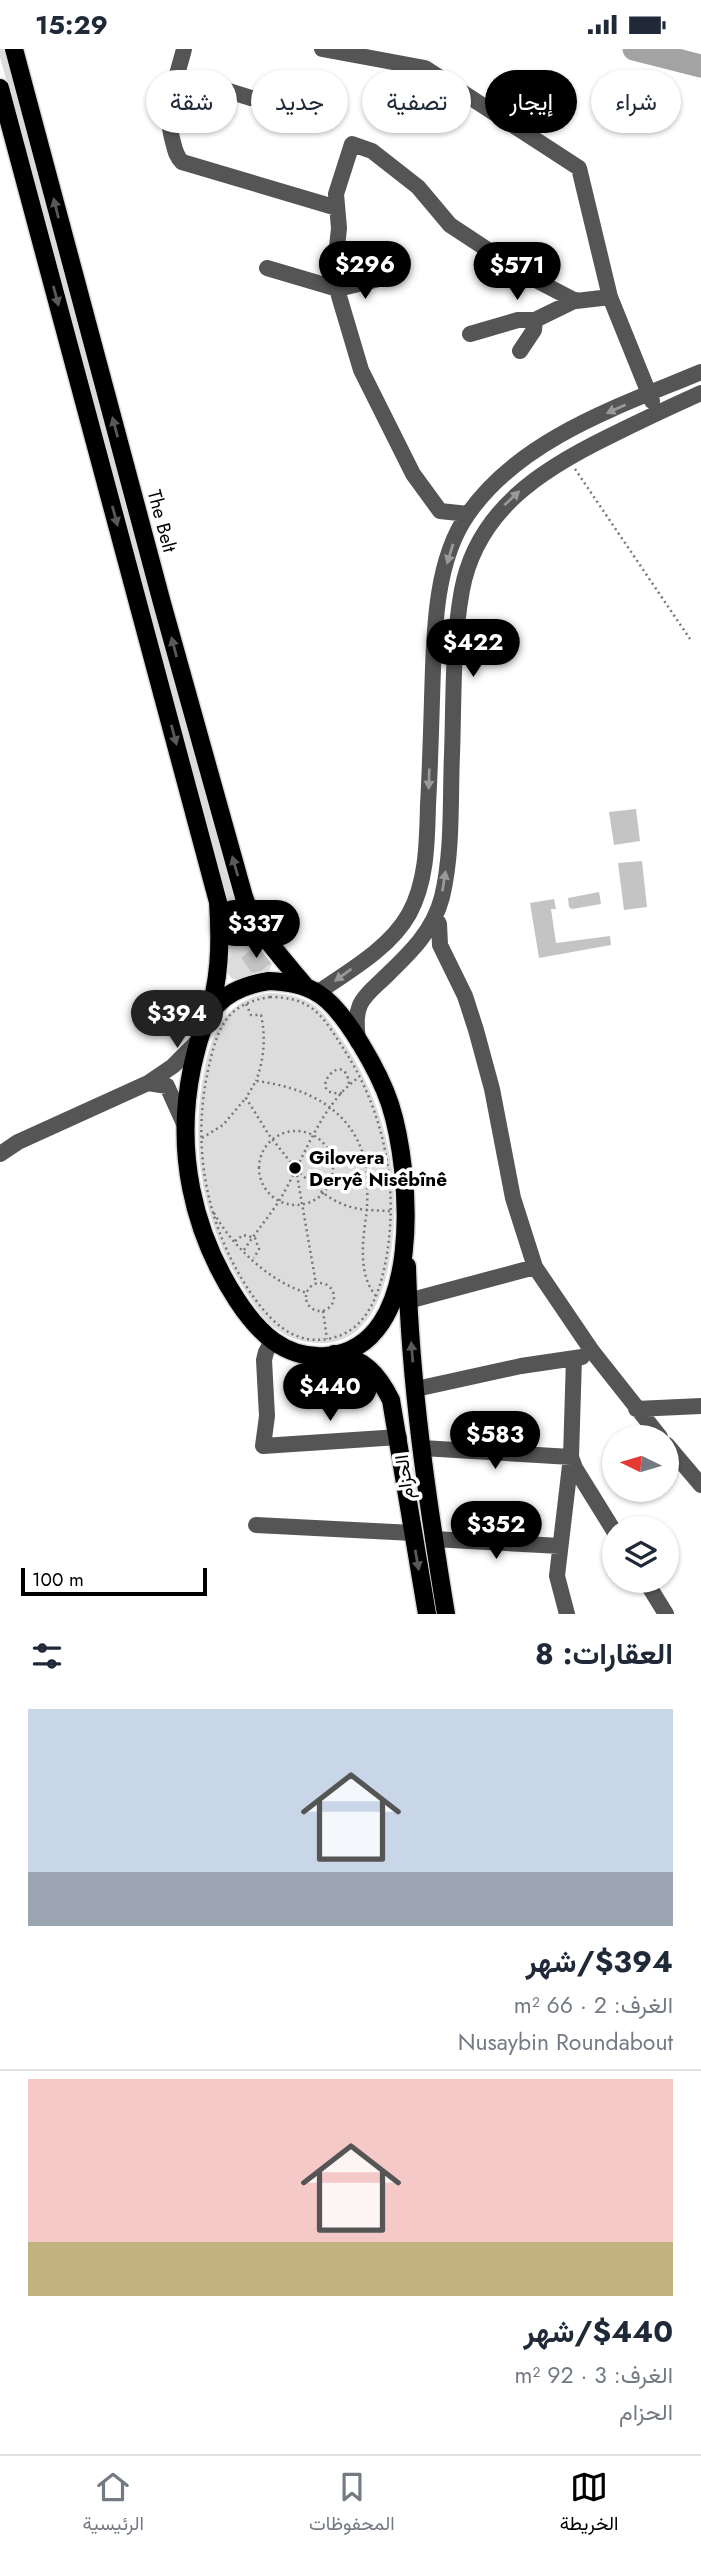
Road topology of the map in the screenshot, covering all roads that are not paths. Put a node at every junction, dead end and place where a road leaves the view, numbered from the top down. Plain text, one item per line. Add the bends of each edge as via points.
1 (14, 49) edge
2 (184, 49) edge
3 (322, 49) edge
4 (178, 70) edge
5 (0, 88) edge
6 (237, 94) edge
7 (251, 98) dead end
8 (170, 133) edge
9 (337, 208) junction
10 (267, 268) dead end
11 (383, 278) dead end
12 (338, 289) junction
13 (610, 297) junction
14 (576, 300) junction
15 (535, 320) junction
16 (470, 334) dead end
17 (520, 351) dead end
18 (701, 372) edge
19 (701, 393) edge
20 (649, 394) junction
21 (657, 413) junction
22 (468, 514) junction
23 (435, 916) junction
24 (312, 990) junction
25 (206, 1022) junction
26 (200, 1039) junction
27 (358, 1042) junction
28 (148, 1083) junction
29 (186, 1127) junction
30 (33, 1135) junction
31 (0, 1145) edge
32 (0, 1154) edge
33 (399, 1209) junction
34 (536, 1267) junction
35 (408, 1301) junction
36 (272, 1341) junction
37 (331, 1350) junction
38 (595, 1355) junction
39 (574, 1358) junction
40 (416, 1389) junction
41 (701, 1406) edge
42 (636, 1409) junction
43 (650, 1425) edge
44 (399, 1437) junction
45 (422, 1448) junction
46 (571, 1457) junction
47 (679, 1459) edge
48 (701, 1485) edge
49 (605, 1516) edge
50 (256, 1525) dead end
51 (412, 1533) junction
52 (433, 1539) junction
53 (560, 1546) junction
54 (653, 1593) edge
55 (427, 1614) edge
56 (446, 1614) edge
57 (567, 1614) edge
58 (666, 1614) edge

24 -> 1 main road, The Belt via 253,919 240,887
2 - 4 street
3 - 13 street via 425,68 579,168
5 -> 25 main road via 218,902 218,975
6 - 7 street
8 - 9 street via 182,162
9 - 12 street
9 - 14 street via 336,194 352,144 372,151 418,187 450,225 526,275
10 - 12 street
11 - 12 street
12 - 22 street via 361,370 413,474 440,511
13 - 14 street
13 - 20 street
14 - 15 street
15 - 16 street via 518,320
15 - 17 street
18 - 20 street
19 - 21 street
20 - 21 street
20 -> 22 street via 561,435 526,457
23 -> 21 street via 449,852 456,628 467,570 480,540 501,509 529,483 568,456
22 -> 24 street via 452,545 441,585 434,642 426,857 417,897 398,930 376,950
23 - 27 street via 422,939 362,1000
23 - 34 street via 440,945 476,1030 513,1198
24 - 25 main road via 269,981 250,985 225,998
24 - 27 main road, The Belt via 337,1012
25 - 26 main road
26 - 28 street
26 - 29 main road via 188,1091
27 - 33 main road, The Belt via 367,1073 390,1105 399,1140 405,1172
28 - 29 street via 167,1086
28 - 30 street
29 - 36 main road via 189,1182 208,1248 244,1311
30 - 31 street
30 - 32 street
33 - 35 main road, الحزام
33 - 37 main road via 404,1247 398,1283 386,1314 363,1341
34 - 35 street
34 - 38 street
40 -> 35 main road, الحزام
36 - 37 main road, الحزام via 301,1354
36 - 44 street via 264,1360 267,1416 263,1446
37 - 44 main road, الحزام via 363,1362 380,1380 391,1400
38 - 39 street
38 - 42 street
39 - 40 street
39 - 46 street
40 - 45 main road, الحزام
41 - 42 street
42 - 43 street
44 - 51 main road, الحزام
45 - 46 street
45 - 52 main road, الحزام
46 - 49 street
46 - 53 street
47 - 48 street
50 - 51 street
51 -> 55 main road, الحزام
52 - 53 street
52 - 56 main road, الحزام
53 - 57 street via 557,1576
54 - 58 street

